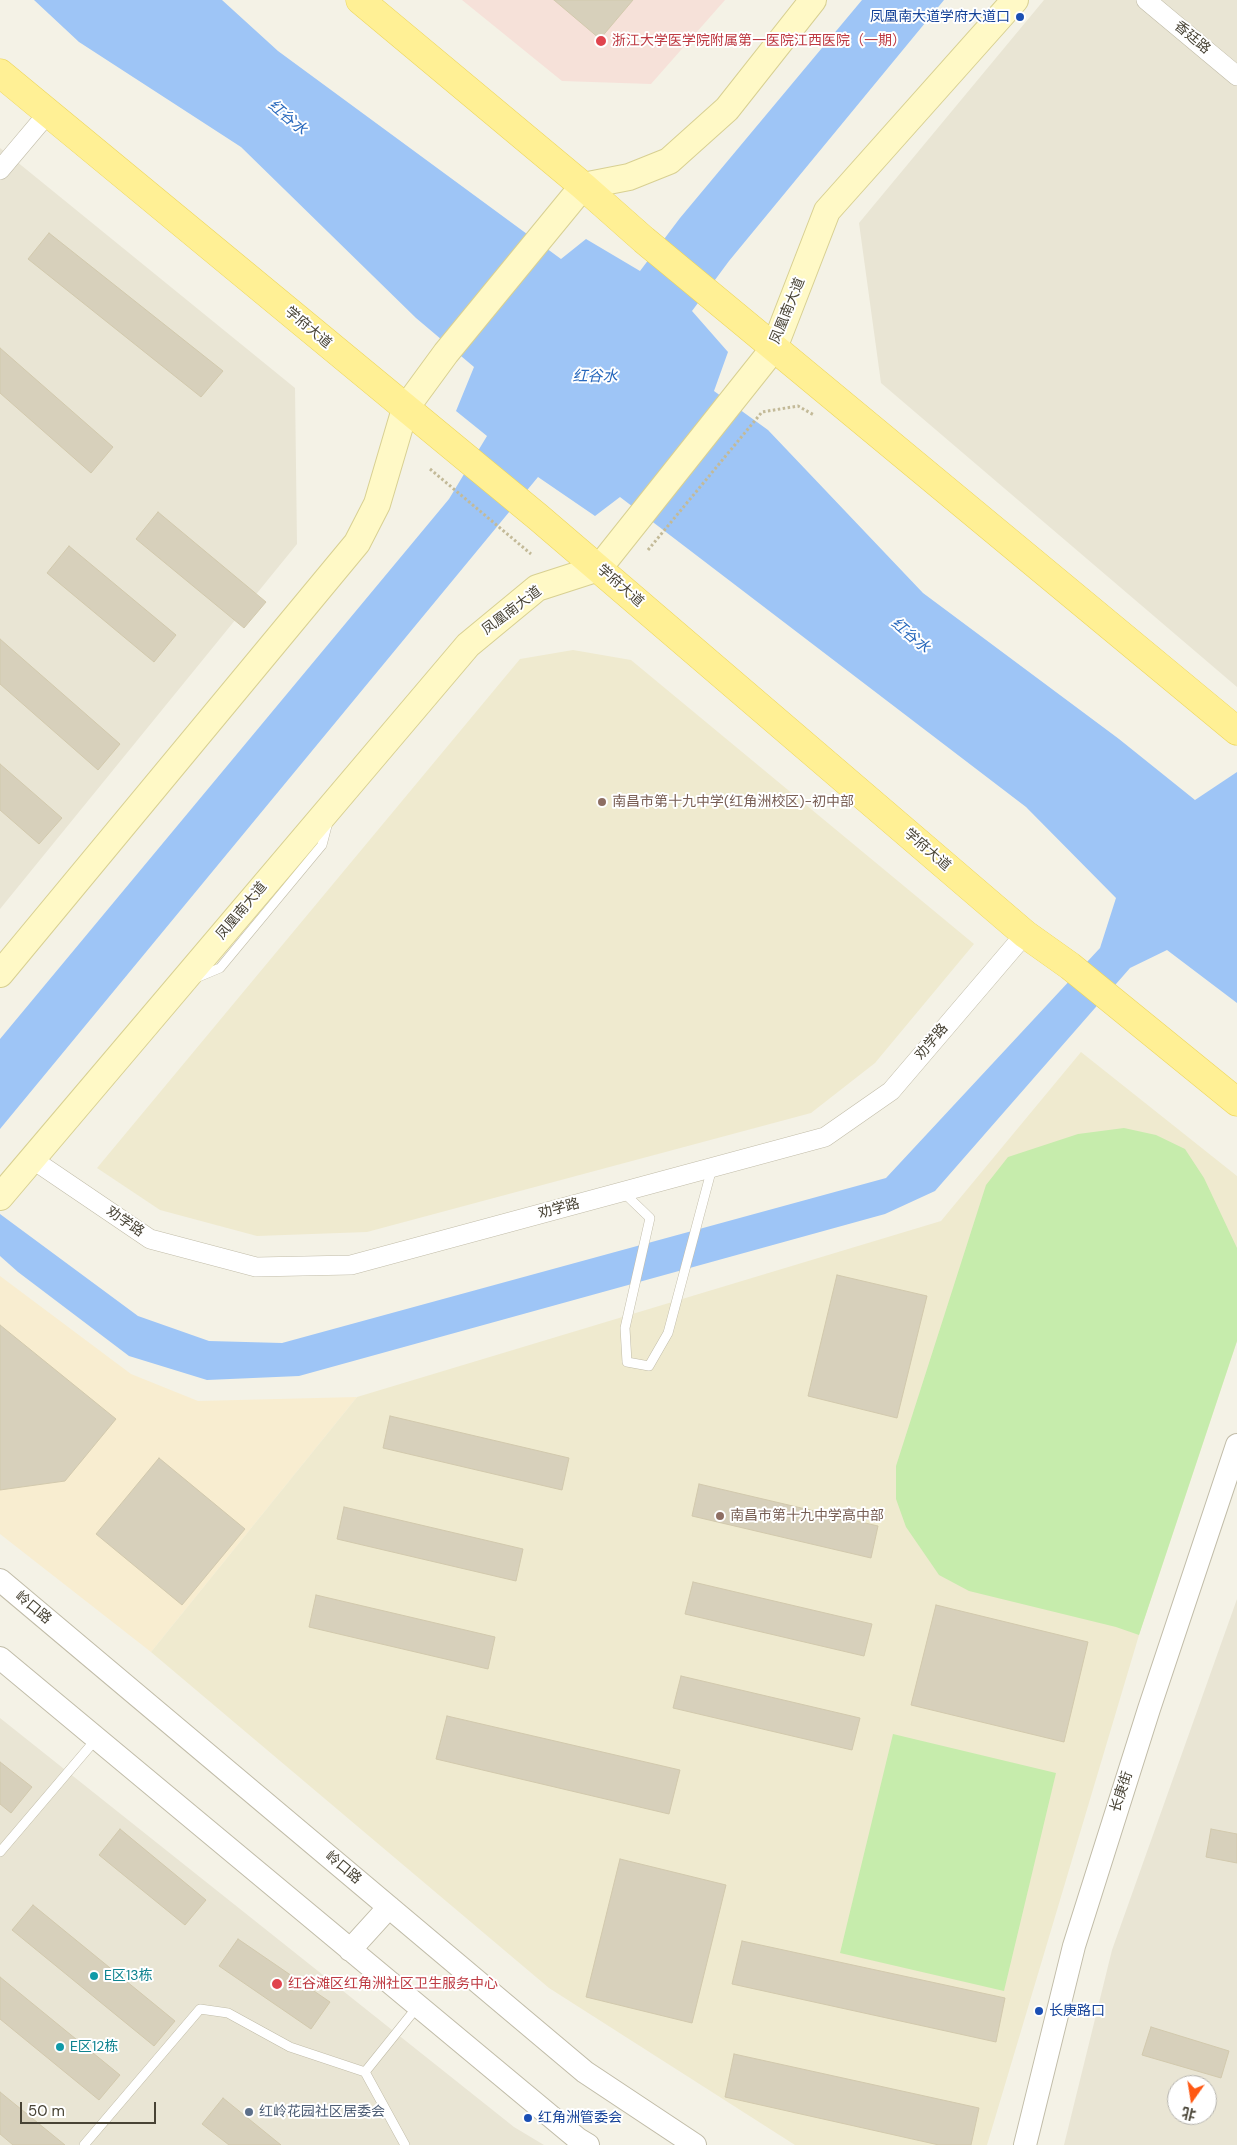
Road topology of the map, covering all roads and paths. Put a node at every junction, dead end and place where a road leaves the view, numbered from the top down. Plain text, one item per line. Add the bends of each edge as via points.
1 (360, 0) edge
2 (813, 0) edge
3 (1015, 0) edge
4 (1146, 0) edge
5 (0, 73) edge
6 (1237, 76) edge
7 (48, 112) junction
8 (0, 170) edge
9 (583, 186) junction
10 (774, 348) junction
11 (405, 409) junction
12 (814, 415) dead end
13 (430, 469) dead end
14 (648, 550) dead end
15 (531, 554) dead end
16 (599, 568) junction
17 (1237, 731) edge
18 (1024, 934) junction
19 (0, 974) edge
20 (1237, 1102) edge
21 (32, 1159) junction
22 (710, 1175) junction
23 (622, 1192) junction
24 (0, 1197) edge
25 (1237, 1445) edge
26 (0, 1580) edge
27 (0, 1658) edge
28 (97, 1738) junction
29 (0, 1852) edge
30 (389, 1907) junction
31 (350, 1950) junction
32 (418, 2006) junction
33 (365, 2072) junction
34 (84, 2145) edge
35 (404, 2145) edge
36 (588, 2145) edge
37 (695, 2145) edge
38 (1025, 2145) edge

1 - 9 main road
2 - 9 main road via 727,109 669,161 629,177
3 - 10 main road, 凤凰南大道 via 827,211
4 - 6 street, 香廷路
5 - 7 main road, 学府大道
7 - 8 street
7 - 11 main road, 学府大道
9 - 10 main road
9 - 11 main road via 446,352
10 - 16 main road, 凤凰南大道
10 - 17 main road
11 - 16 main road, 学府大道
11 - 19 main road via 377,504 357,544
12 - 14 path via 798,406 762,412
13 - 15 path
16 - 18 main road, 学府大道
16 - 21 main road, 凤凰南大道 via 537,588 468,645
18 - 20 main road, 学府大道 via 1070,966
18 - 22 street, 劝学路 via 890,1091 825,1137
21 - 23 street, 劝学路 via 150,1239 256,1267 351,1265
21 - 24 main road, 凤凰南大道
22 - 23 street, 劝学路
22 - 23 lane via 668,1332 649,1366 627,1362 625,1328 650,1218
25 - 38 street, 长庚街 via 1074,1946
26 - 30 street, 岭口路
27 - 28 street
28 - 29 lane
28 - 31 street
30 - 31 street
30 - 37 street, 岭口路 via 584,2072
31 - 32 street
32 - 33 lane
32 - 36 street
33 - 34 lane via 290,2047 228,2013 200,2009
33 - 35 lane

